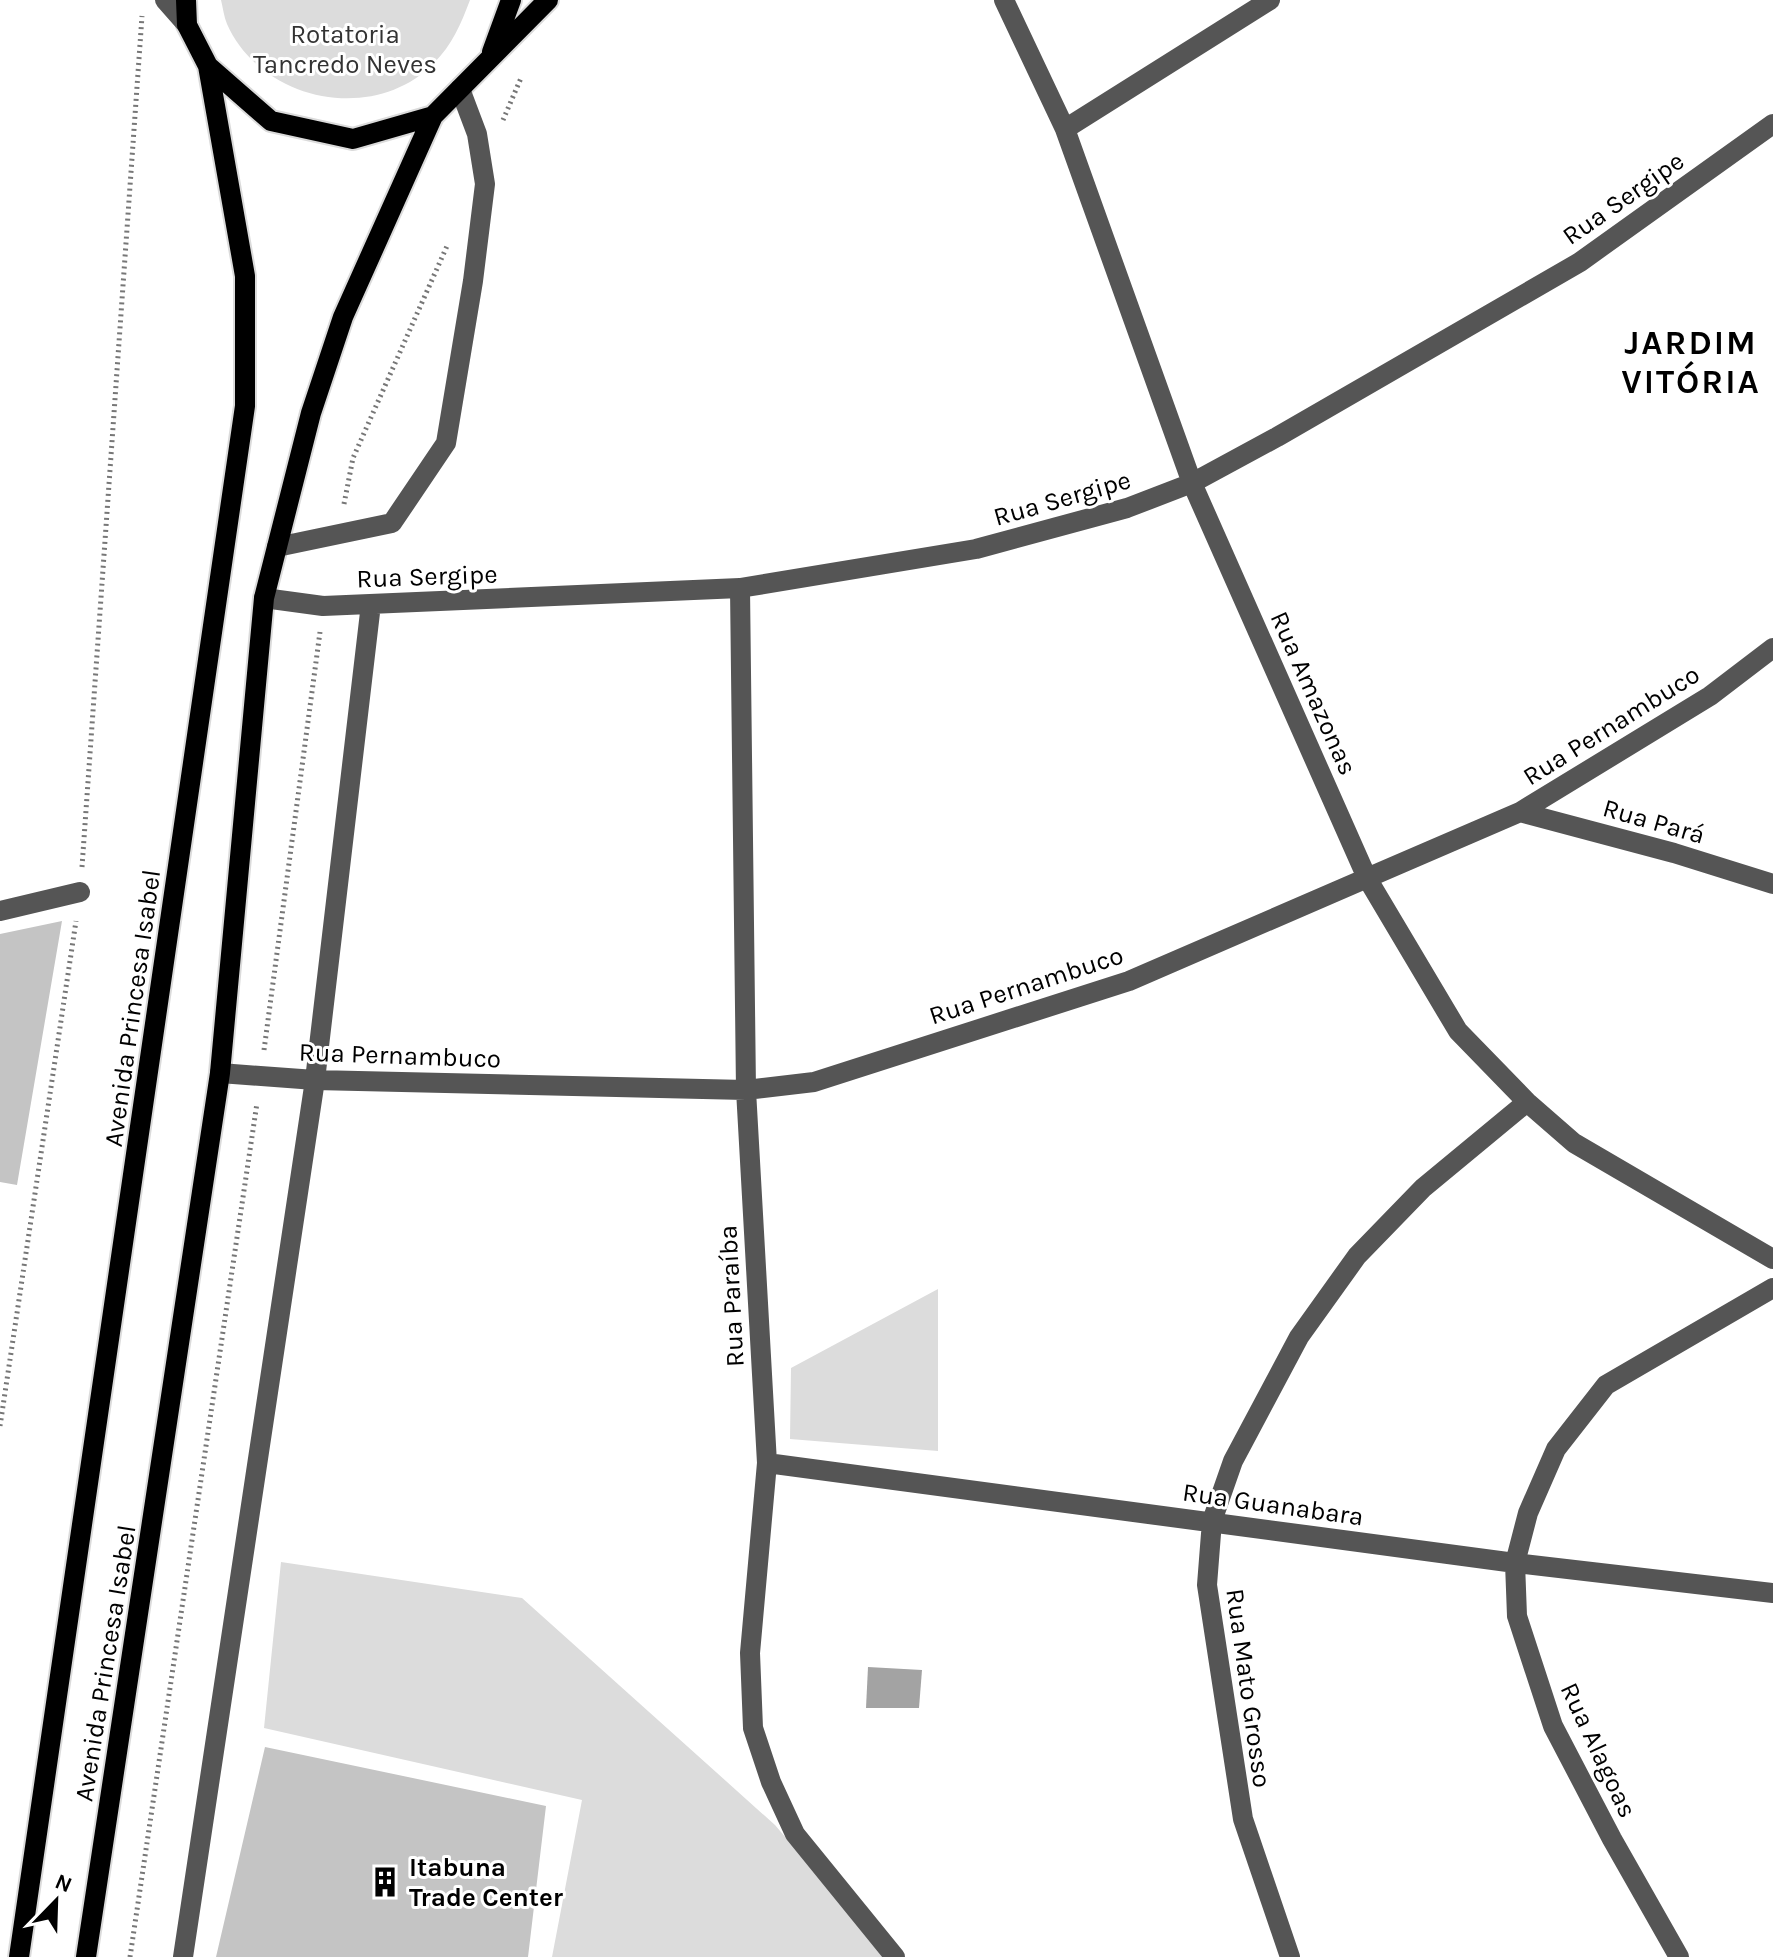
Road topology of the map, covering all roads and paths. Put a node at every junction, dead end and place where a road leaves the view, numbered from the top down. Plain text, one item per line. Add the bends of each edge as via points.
1 (165, 0) edge
2 (186, 0) edge
3 (511, 0) edge
4 (548, 0) edge
5 (1004, 0) edge
6 (1270, 0) edge
7 (143, 6) dead end
8 (187, 25) junction
9 (487, 63) junction
10 (208, 66) junction
11 (521, 78) dead end
12 (460, 89) junction
13 (433, 116) junction
14 (502, 121) dead end
15 (1773, 124) edge
16 (1065, 129) junction
17 (449, 242) dead end
18 (1192, 483) junction
19 (338, 535) junction
20 (277, 547) junction
21 (740, 588) junction
22 (264, 598) junction
23 (371, 604) junction
24 (323, 606) junction
25 (1773, 648) edge
26 (1520, 812) junction
27 (1367, 878) junction
28 (1773, 884) edge
29 (80, 892) junction
30 (0, 911) edge
31 (220, 1073) junction
32 (261, 1075) junction
33 (315, 1080) junction
34 (746, 1090) junction
35 (1527, 1102) junction
36 (1773, 1259) edge
37 (1773, 1288) edge
38 (0, 1426) edge
39 (767, 1463) junction
40 (1212, 1521) junction
41 (1515, 1563) junction
42 (1773, 1593) edge
43 (19, 1957) edge
44 (86, 1957) edge
45 (130, 1957) edge
46 (183, 1957) edge
47 (895, 1957) edge
48 (1290, 1957) edge
49 (1679, 1957) edge

1 - 8 street
2 - 8 main road
3 - 9 main road
4 - 9 main road
5 - 16 street, Rua Amazonas
6 - 16 street
7 - 29 path
8 - 10 main road
9 - 12 main road
10 - 13 main road via 271,121 353,139
10 - 43 main road, Avenida Princesa Isabel via 245,276 245,406
11 - 14 path
12 - 13 main road
12 - 19 street via 477,134 485,184 446,443 392,523
13 - 20 main road, Avenida Princesa Isabel via 343,317 311,413
15 - 18 street, Rua Sergipe via 1580,262
16 - 18 street, Rua Amazonas
17 - 19 path via 353,458
18 - 21 street, Rua Sergipe via 1127,508 976,549
18 - 27 street, Rua Amazonas
19 - 20 street
20 - 22 main road, Avenida Princesa Isabel
21 - 23 street, Rua Sergipe
21 - 34 street, Rua Paraíba
22 - 24 street, Rua Sergipe
22 - 31 main road, Avenida Princesa Isabel
23 - 24 street, Rua Sergipe
23 - 33 street
24 - 32 path
25 - 26 street, Rua Pernambuco via 1710,696
26 - 27 street, Rua Pernambuco
26 - 28 street, Rua Pará
27 - 34 street, Rua Pernambuco via 1129,981 814,1082
27 - 35 street, Rua Amazonas via 1458,1031
29 - 30 street
29 - 38 path
31 - 32 street, Rua Pernambuco
31 - 44 main road, Avenida Princesa Isabel
32 - 33 street, Rua Pernambuco
32 - 45 path
33 - 34 street, Rua Pernambuco
33 - 46 street
34 - 39 street, Rua Paraíba
35 - 36 street, Rua Amazonas via 1574,1143
35 - 40 street, Rua Mato Grosso via 1423,1188 1357,1256 1299,1337 1233,1461
37 - 41 street, Rua Alagoas via 1606,1385 1556,1449 1528,1513
39 - 40 street, Rua Guanabara
39 - 47 street, Rua Paraíba via 750,1653 753,1728 795,1834
40 - 41 street, Rua Guanabara
40 - 48 street, Rua Mato Grosso via 1207,1585 1243,1819
41 - 42 street, Rua Guanabara
41 - 49 street, Rua Alagoas via 1517,1616 1553,1726

